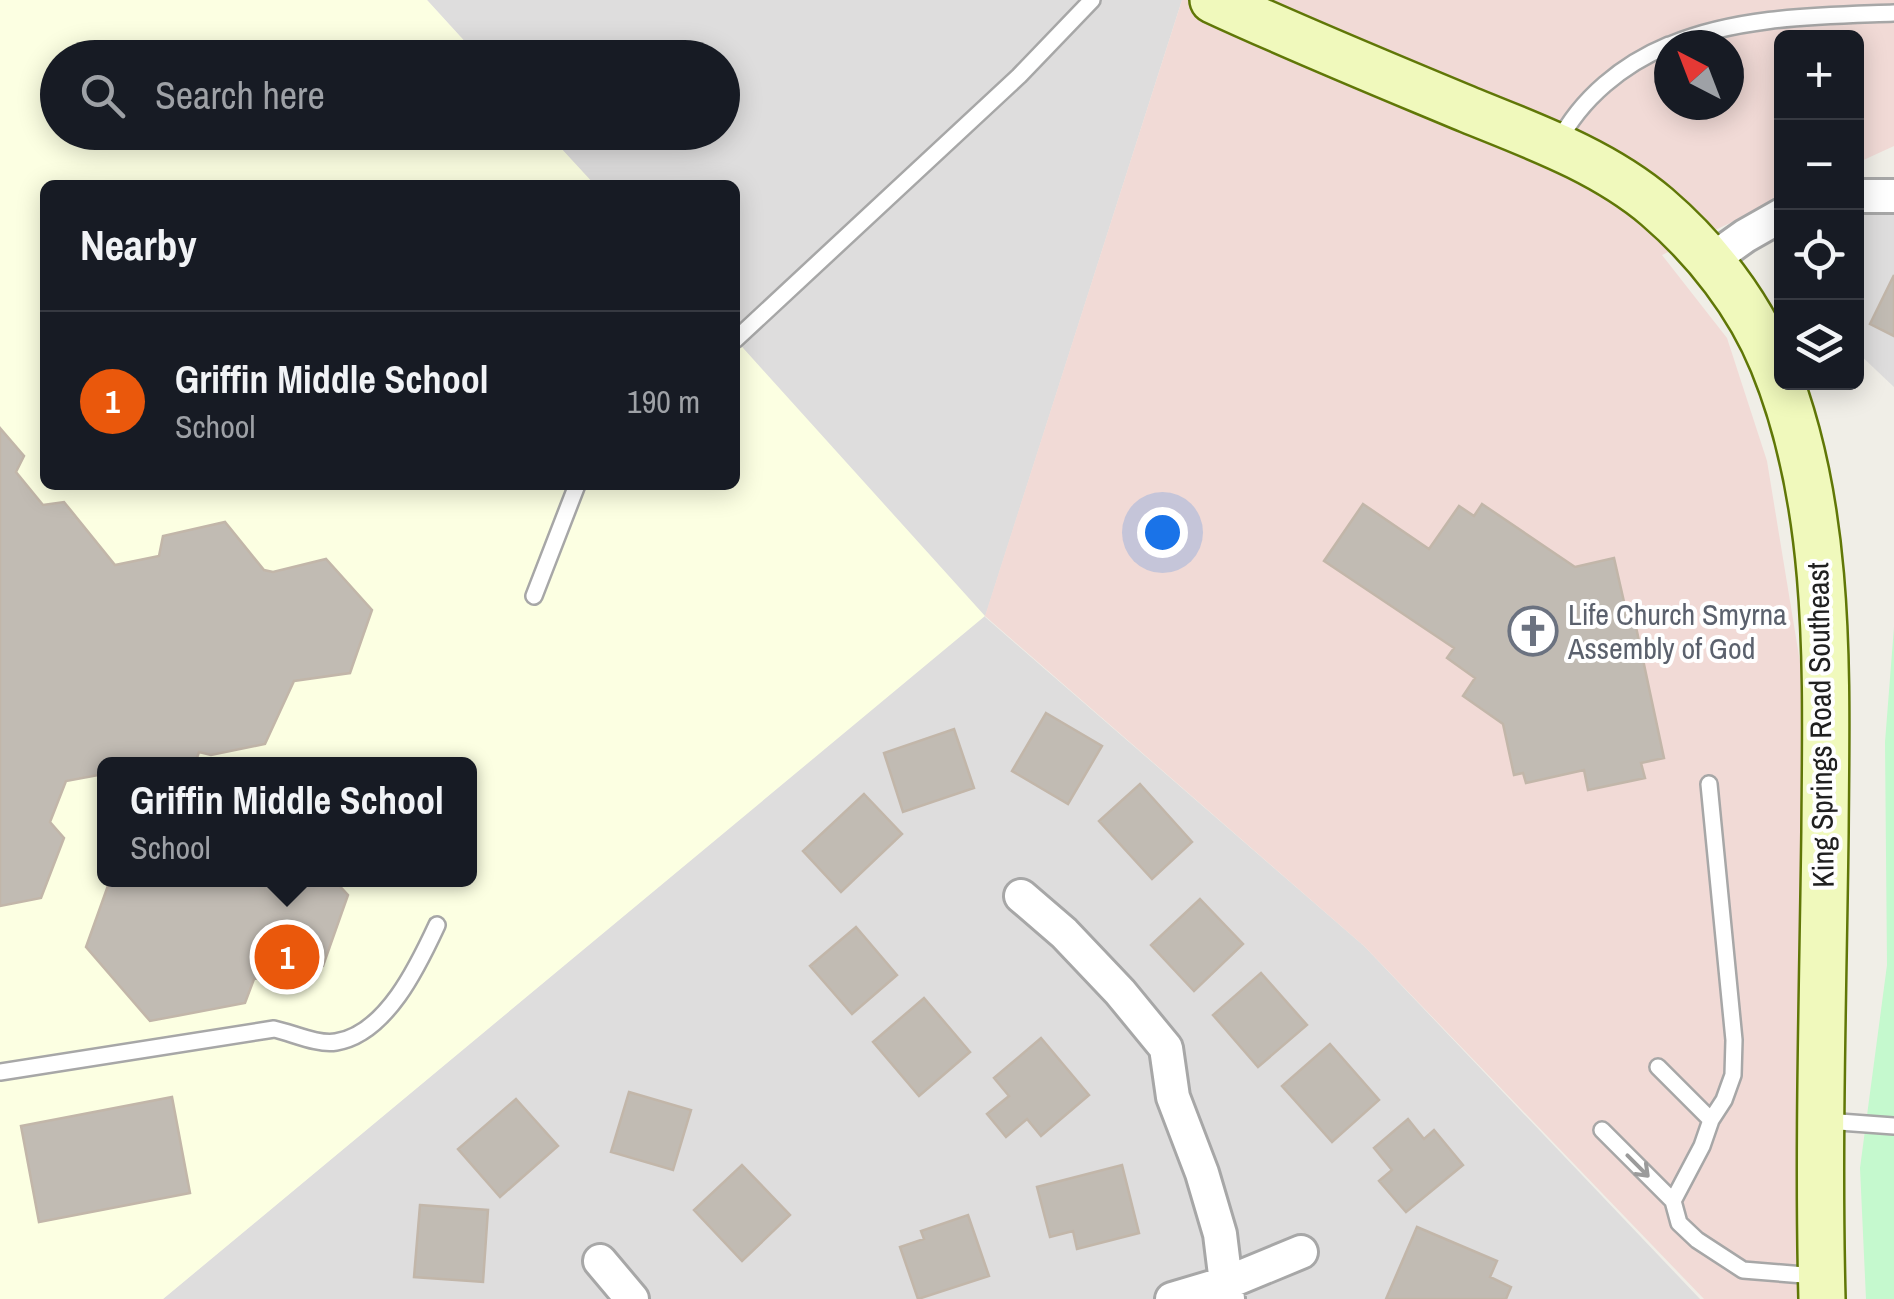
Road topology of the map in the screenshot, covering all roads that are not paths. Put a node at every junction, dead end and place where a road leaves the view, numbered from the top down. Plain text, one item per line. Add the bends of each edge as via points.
1 (1092, 0) edge
2 (1213, 0) edge
3 (1858, 7) edge
4 (1894, 13) edge
5 (1711, 30) edge
6 (1654, 51) edge
7 (1556, 146) junction
8 (1864, 196) edge
9 (1894, 196) edge
10 (1774, 220) edge
11 (1710, 262) junction
12 (740, 335) edge
13 (576, 490) edge
14 (534, 596) dead end
15 (1708, 784) dead end
16 (1021, 896) dead end
17 (438, 926) dead end
18 (1658, 1068) dead end
19 (0, 1072) edge
20 (1711, 1120) junction
21 (1822, 1120) junction
22 (1894, 1126) edge
23 (1602, 1130) dead end
24 (1673, 1201) junction
25 (1302, 1252) dead end
26 (600, 1262) dead end
27 (1822, 1288) edge
28 (1227, 1291) edge
29 (632, 1299) edge
30 (1172, 1299) edge

1 - 12 lane
2 - 7 street, King Springs Road Southeast
3 - 4 lane
3 - 5 lane
6 - 7 lane via 1600,88
7 - 11 street, King Springs Road Southeast via 1656,206
8 - 9 street
10 - 11 street
11 - 21 street, King Springs Road Southeast via 1773,363 1812,507 1826,716
13 - 14 lane
15 - 20 lane via 1734,1040 1733,1075
16 - 28 street via 1064,932 1166,1048 1173,1097 1220,1234
17 - 19 lane via 396,1001 363,1031 336,1042 274,1028
18 - 20 lane
20 - 24 lane
21 - 22 lane
21 - 27 street, King Springs Road Southeast
23 -> 24 lane
24 - 27 lane via 1679,1224 1743,1270
25 - 28 street
26 - 29 street
28 - 30 street

